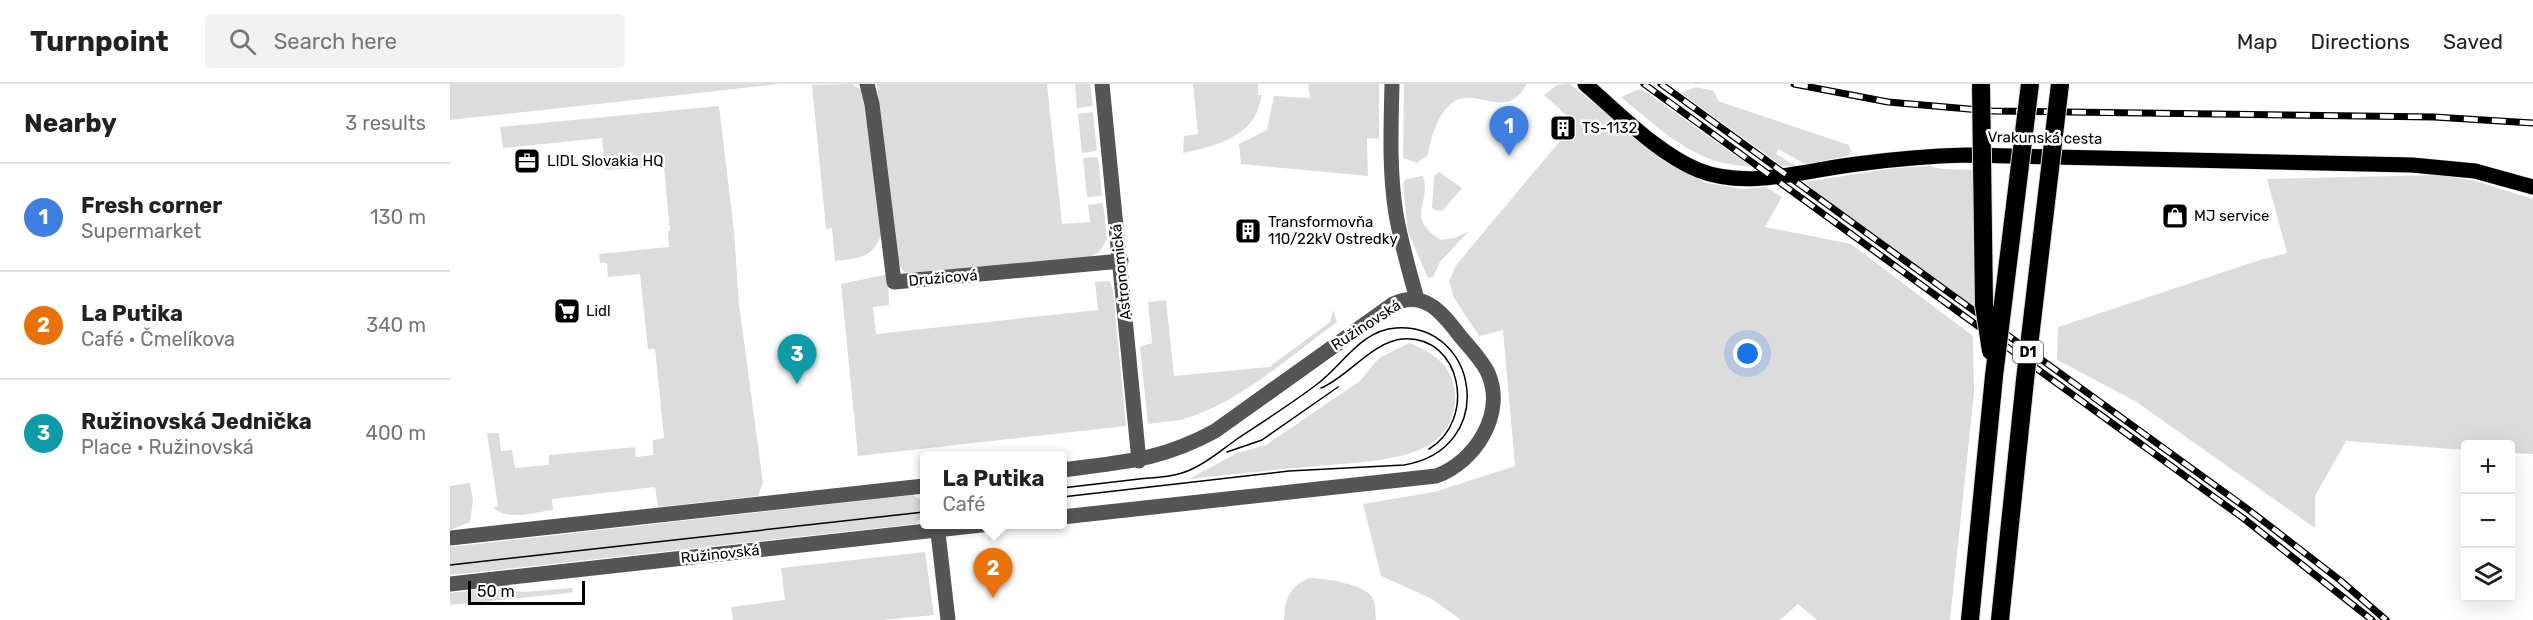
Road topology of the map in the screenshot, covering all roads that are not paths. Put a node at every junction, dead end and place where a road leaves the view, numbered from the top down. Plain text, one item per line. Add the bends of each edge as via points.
1 (867, 84) edge
2 (1101, 84) edge
3 (1392, 84) edge
4 (1585, 84) edge
5 (1981, 84) edge
6 (2030, 84) edge
7 (2060, 84) edge
8 (2533, 187) edge
9 (1121, 261) junction
10 (1418, 299) junction
11 (1994, 376) junction
12 (1139, 460) junction
13 (1067, 469) edge
14 (920, 486) edge
15 (1067, 516) edge
16 (921, 529) edge
17 (938, 529) edge
18 (450, 538) edge
19 (450, 584) edge
20 (948, 620) edge
21 (1970, 620) edge
22 (2000, 620) edge

1 - 9 street, Družicová via 894,282
2 - 9 street, Astronomická
3 - 10 street via 1394,199
4 - 8 main road, Vrakunská cesta via 1667,153 1696,169 1724,177 1772,177 1908,157 1967,155 2412,165 2475,171
5 - 11 highway, bridge via 1984,305
6 - 11 highway, D1, bridge
7 - 22 highway, D1, bridge
9 - 12 street, Astronomická
10 - 12 street, Ružinovská via 1393,304 1215,431 1175,450
10 - 15 street, Ružinovská via 1441,311 1487,371 1492,389 1486,428 1470,456 1451,471 1428,477
11 - 21 highway, D1
12 - 13 street, Ružinovská
14 - 18 street
16 - 19 street, Ružinovská
17 - 20 street

